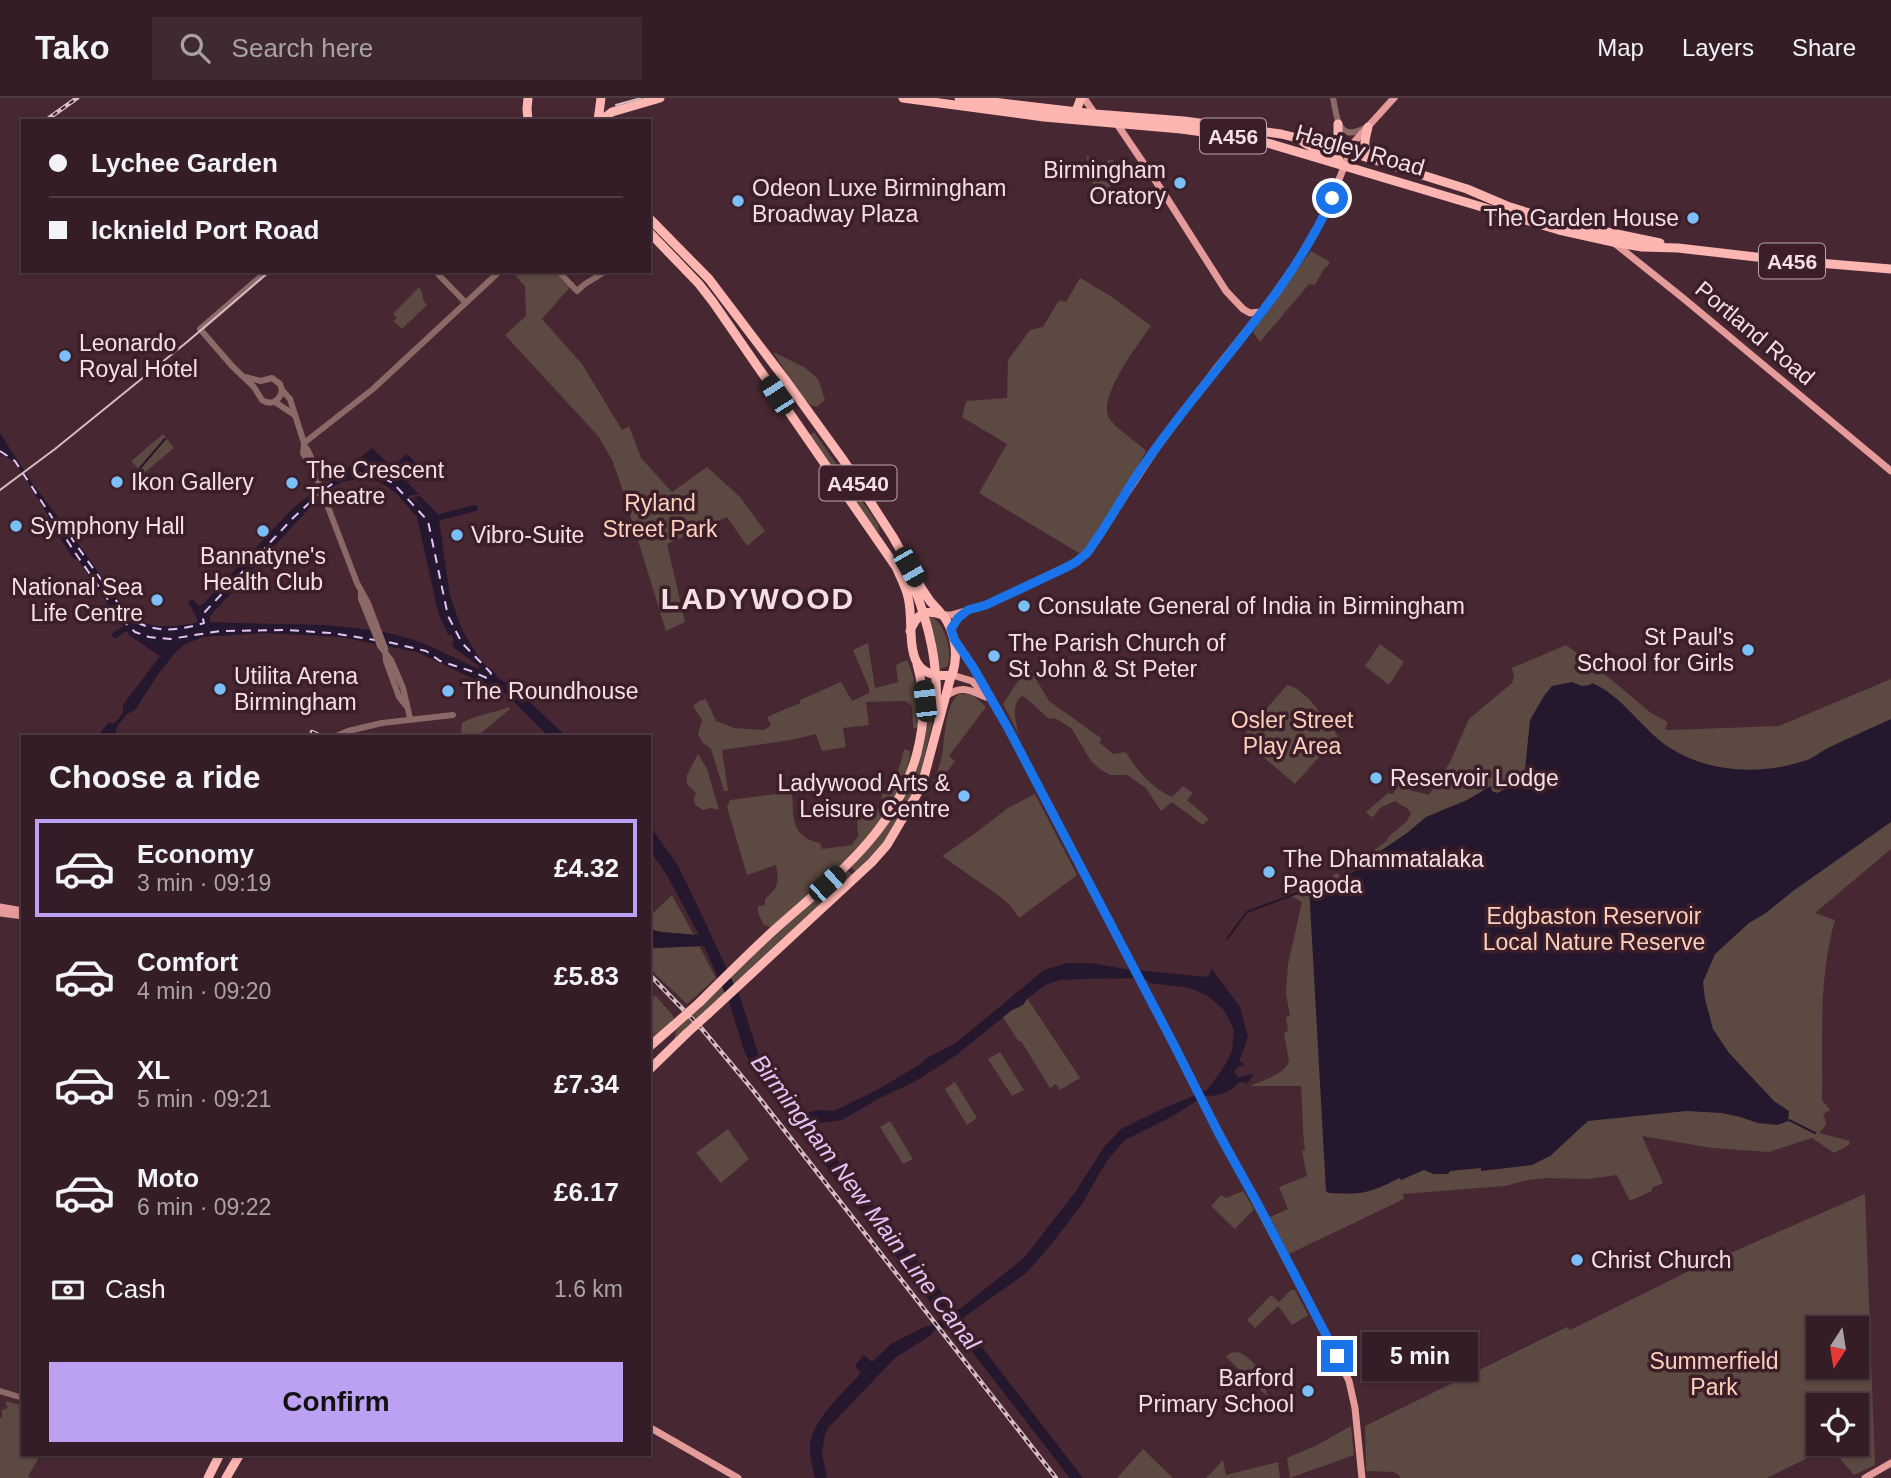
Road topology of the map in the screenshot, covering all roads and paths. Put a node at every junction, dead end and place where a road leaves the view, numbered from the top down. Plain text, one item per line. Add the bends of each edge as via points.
1 (528, 98) edge
2 (601, 98) edge
3 (660, 98) edge
4 (902, 98) edge
5 (960, 98) edge
6 (1082, 98) edge
7 (1333, 98) edge
8 (1394, 98) edge
9 (527, 109) junction
10 (1076, 111) junction
11 (1095, 114) junction
12 (524, 119) edge
13 (528, 119) edge
14 (599, 119) edge
15 (602, 119) edge
16 (1115, 120) junction
17 (1338, 124) junction
18 (1368, 127) junction
19 (1255, 134) junction
20 (1298, 138) junction
21 (1315, 142) junction
22 (1350, 152) junction
23 (1371, 159) junction
24 (1346, 166) junction
25 (1434, 179) junction
26 (1439, 193) junction
27 (1591, 230) junction
28 (654, 236) edge
29 (1613, 242) junction
30 (1678, 248) junction
31 (1891, 269) edge
32 (265, 273) edge
33 (437, 273) edge
34 (498, 273) edge
35 (560, 273) edge
36 (604, 273) edge
37 (465, 302) junction
38 (1243, 309) junction
39 (1261, 313) junction
40 (1247, 330) junction
41 (245, 377) junction
42 (261, 381) junction
43 (282, 390) junction
44 (258, 393) junction
45 (275, 402) junction
46 (295, 415) junction
47 (1891, 471) edge
48 (315, 473) dead end
49 (888, 530) junction
50 (878, 539) junction
51 (897, 545) junction
52 (968, 610) junction
53 (924, 613) junction
54 (942, 614) junction
55 (910, 631) junction
56 (953, 634) junction
57 (917, 662) junction
58 (936, 674) junction
59 (951, 675) junction
60 (946, 696) junction
61 (986, 697) junction
62 (994, 705) junction
63 (418, 717) dead end
64 (410, 718) junction
65 (935, 733) junction
66 (337, 735) edge
67 (846, 866) junction
68 (858, 877) junction
69 (0, 906) edge
70 (21, 911) edge
71 (0, 913) edge
72 (21, 916) edge
73 (651, 1045) edge
74 (651, 1068) edge
75 (0, 1391) edge
76 (21, 1397) edge
77 (651, 1428) edge
78 (219, 1456) edge
79 (239, 1456) edge
80 (1891, 1462) edge
81 (208, 1478) edge
82 (226, 1478) edge
83 (738, 1478) edge
84 (1362, 1478) edge
85 (1865, 1478) edge

1 - 9 highway
2 - 14 highway
3 - 15 highway
4 - 16 highway, Hagley Road / A456 via 1044,117
5 - 10 highway, Hagley Road / A456
6 - 10 highway
6 - 11 main road
7 - 17 street
8 - 18 main road
9 - 12 street
9 - 13 highway
10 - 11 highway, Hagley Road / A456
11 - 16 highway, Hagley Road / A456
16 - 19 highway, Hagley Road / A456
16 - 38 main road via 1226,291
17 - 18 street via 1351,133
17 - 21 highway via 1335,139
18 - 22 main road
18 - 23 highway via 1364,141
19 - 20 highway, Hagley Road / A456
19 - 24 highway, Hagley Road / A456
20 - 21 highway, Hagley Road / A456
20 - 24 highway
21 - 22 highway, Hagley Road / A456
22 - 23 highway, Hagley Road / A456
22 - 24 main road
23 - 25 highway, Hagley Road / A456
24 - 26 highway, Hagley Road / A456
24 - 39 main road via 1314,233
25 - 26 highway
25 - 27 highway, Hagley Road / A456
26 - 29 highway, Hagley Road / A456
27 - 29 main road, Portland Road
27 - 30 highway, Hagley Road / A456
28 - 49 highway, A4540 via 709,279 844,461
28 - 50 highway, A4540 via 713,302
29 - 30 highway, Hagley Road / A456
29 - 47 main road, Portland Road
30 - 31 highway, Hagley Road / A456
32 - 41 street via 200,329
33 - 37 street
34 - 37 street
35 - 36 street via 577,291
37 - 46 street via 373,389 304,443
38 - 39 main road
38 - 40 main road
39 - 40 main road
40 - 52 main road via 1135,478 1087,553 993,602
41 - 42 street
41 - 44 street
42 - 43 street via 277,380
42 - 44 street
43 - 45 street
43 - 46 street
44 - 45 street via 265,402
45 - 46 street
48 - 64 street via 383,649 403,688
49 - 50 highway
49 - 51 highway, A4540
50 - 55 highway, A4540 via 896,566 909,599
51 - 53 highway, A4540
51 - 54 highway, A4540
52 - 54 main road
52 - 56 main road via 958,618
53 - 54 highway
53 - 55 highway
53 - 58 highway, A4540
54 - 56 highway
55 - 57 highway
56 - 59 highway via 956,652
56 - 62 main road
57 - 58 highway
57 - 67 highway via 925,710 910,778 883,825
58 - 59 highway
58 - 65 highway, A4540
59 - 60 highway, A4540
59 - 61 main road via 972,681
60 - 61 main road via 958,689
60 - 65 highway, A4540
61 - 62 main road
62 - 84 main road via 1349,1381
63 - 64 street
64 - 66 street
65 - 68 highway, A4540 via 918,794 887,845
67 - 68 highway
67 - 73 highway, bridge
68 - 74 highway, A4540, bridge
69 - 70 main road
71 - 72 main road
75 - 76 street
77 - 83 main road
78 - 81 highway
79 - 82 highway
80 - 85 main road

